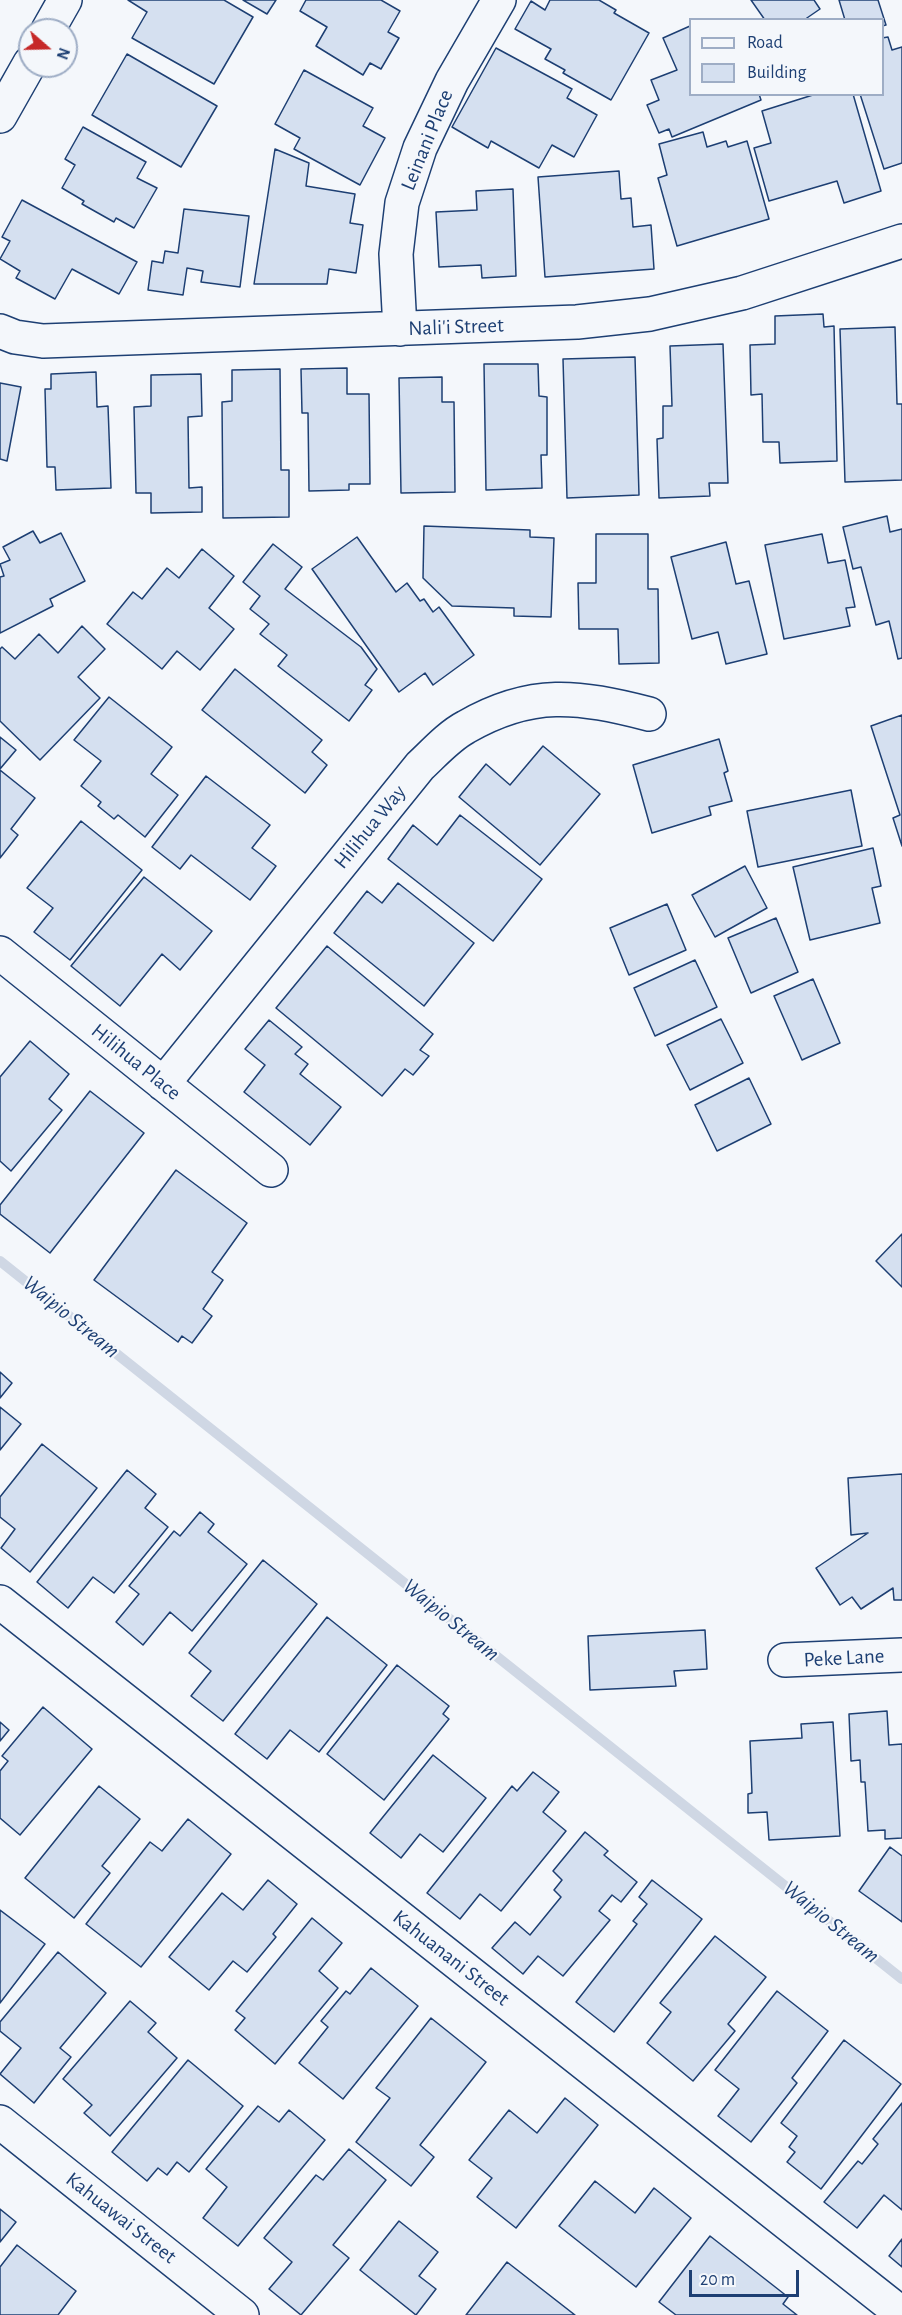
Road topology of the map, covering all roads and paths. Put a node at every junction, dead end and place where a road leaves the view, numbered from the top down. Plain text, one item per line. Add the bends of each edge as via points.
1 (65, 0) edge
2 (499, 0) edge
3 (55, 18) edge
4 (22, 78) edge
5 (0, 116) edge
6 (902, 241) edge
7 (400, 329) junction
8 (0, 331) edge
9 (649, 714) dead end
10 (0, 953) edge
11 (163, 1084) junction
12 (271, 1170) dead end
13 (0, 1602) edge
14 (902, 1655) edge
15 (785, 1660) dead end
16 (0, 2122) edge
17 (900, 2314) edge
18 (242, 2315) edge

1 - 3 street
2 - 7 street, Leinani Place via 452,81 420,148 402,203 396,254
4 - 5 street
6 - 7 street, Nali'i Street via 742,293 650,314 577,322
7 - 8 street, Nali'i Street via 42,341
9 - 11 street, Hilihua Way via 604,702 564,698 513,705 464,727 420,766
10 - 11 street, Hilihua Place
11 - 12 street, Hilihua Place
13 - 17 street, Kahuanani Street
14 - 15 street, Peke Lane
16 - 18 street, Kahuawai Street

